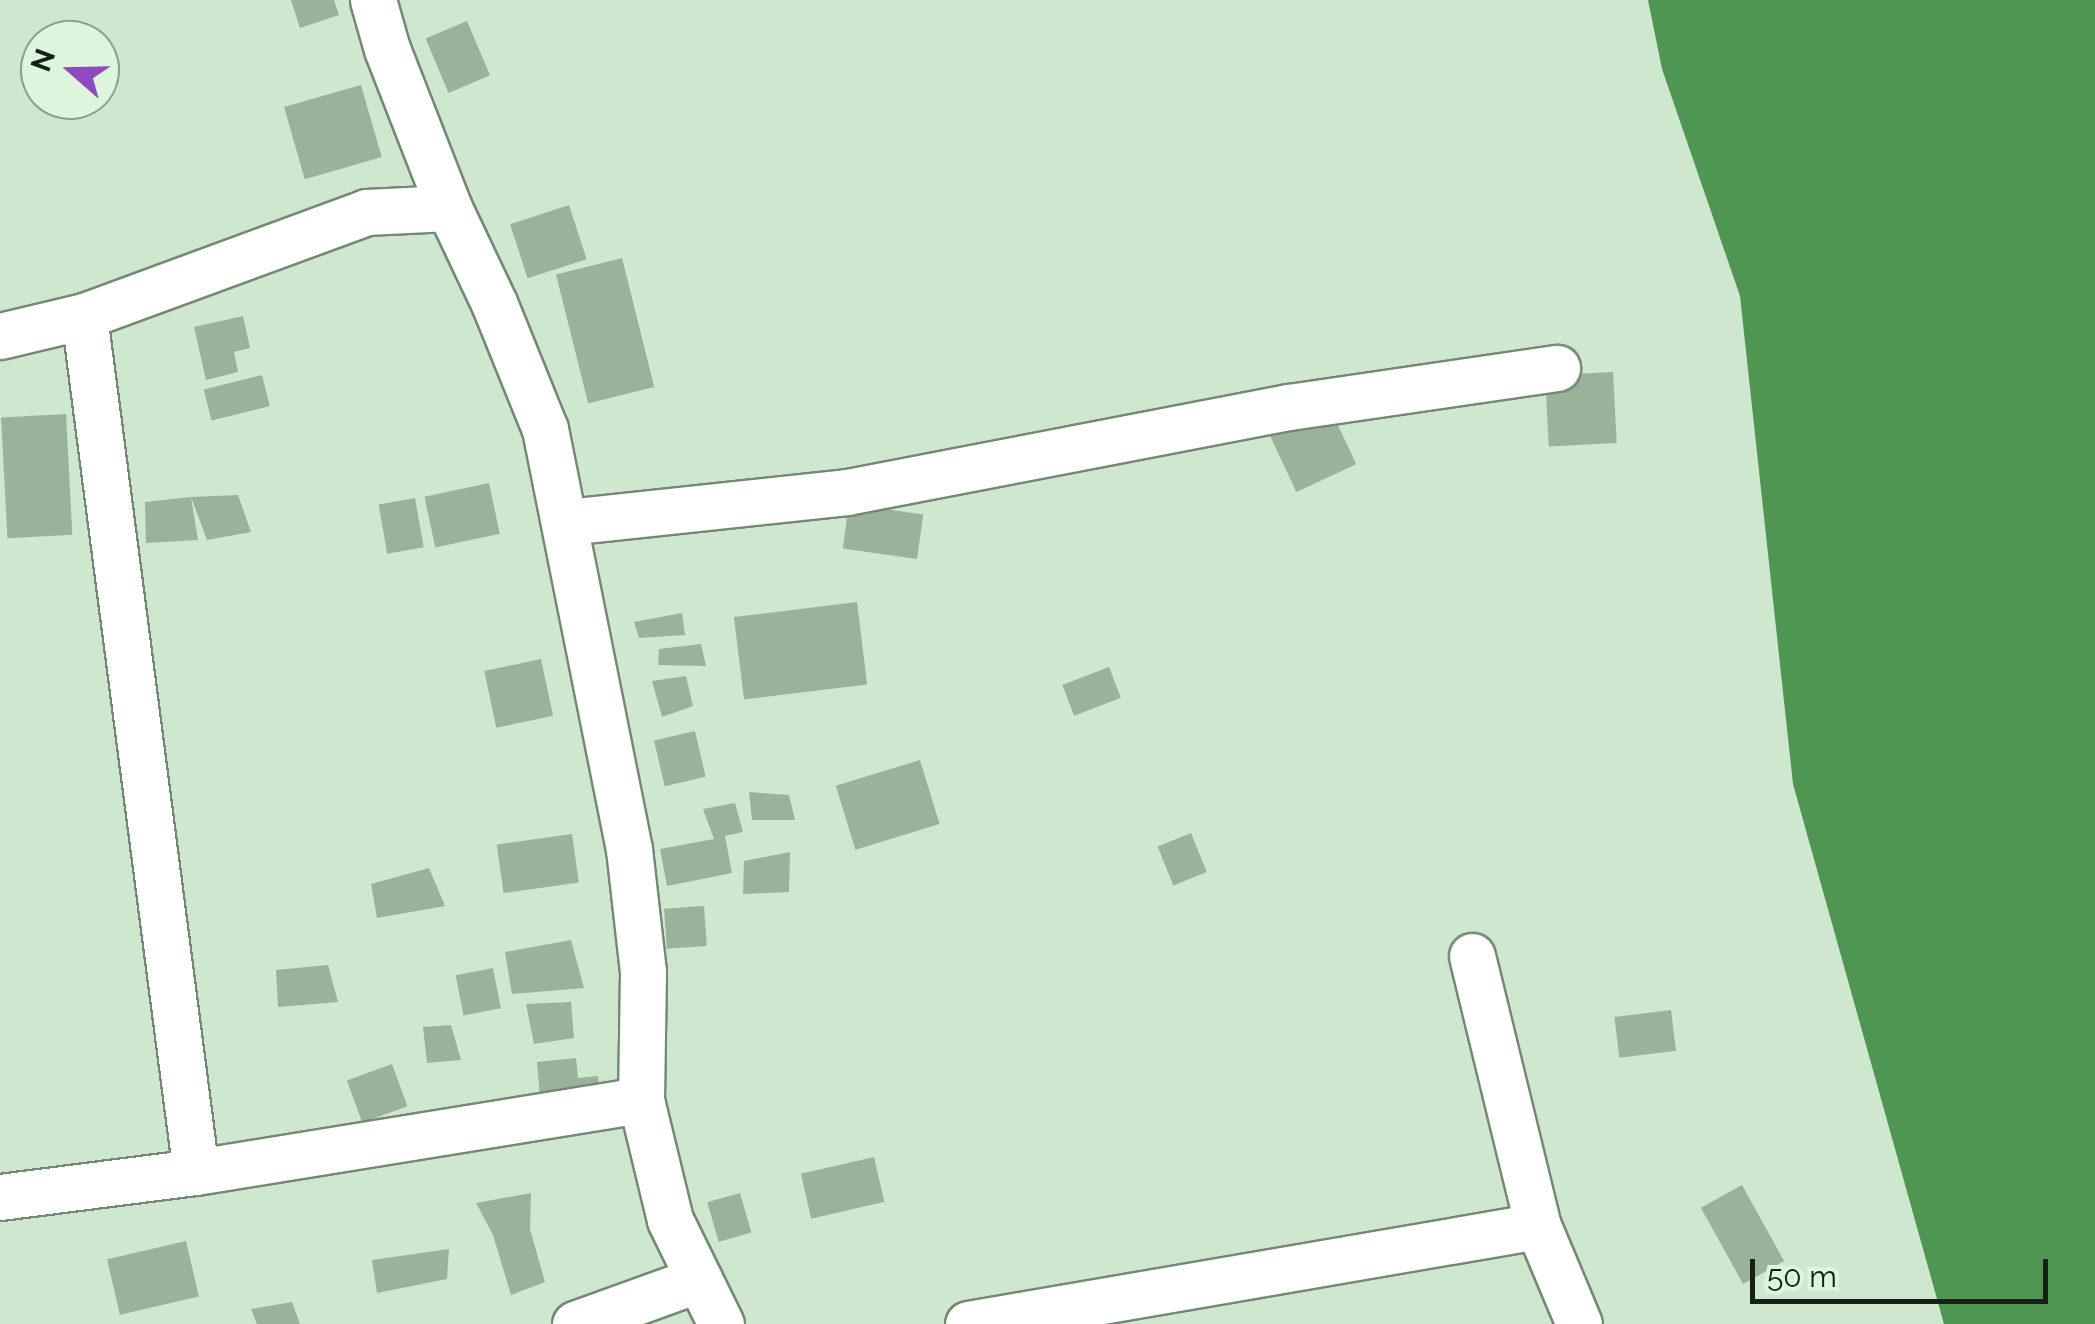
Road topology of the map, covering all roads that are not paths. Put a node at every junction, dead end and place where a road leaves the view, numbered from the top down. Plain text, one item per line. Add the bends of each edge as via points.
1 (374, 0) edge
2 (449, 208) junction
3 (84, 316) junction
4 (0, 336) edge
5 (1557, 368) dead end
6 (567, 522) junction
7 (1472, 956) dead end
8 (642, 1100) junction
9 (196, 1172) junction
10 (0, 1198) edge
11 (1538, 1226) junction
12 (699, 1280) junction
13 (575, 1324) edge
14 (721, 1324) edge
15 (968, 1324) edge
16 (1579, 1324) edge

1 - 2 street
2 - 3 street via 366,212
2 - 6 street via 545,429
3 - 4 street
3 - 9 street
5 - 6 street via 1289,407 848,492
6 - 8 street via 629,849 643,972
7 - 11 street
8 - 9 street
8 - 12 street via 670,1220
9 - 10 street
11 - 15 street
11 - 16 street
12 - 13 street
12 - 14 street

